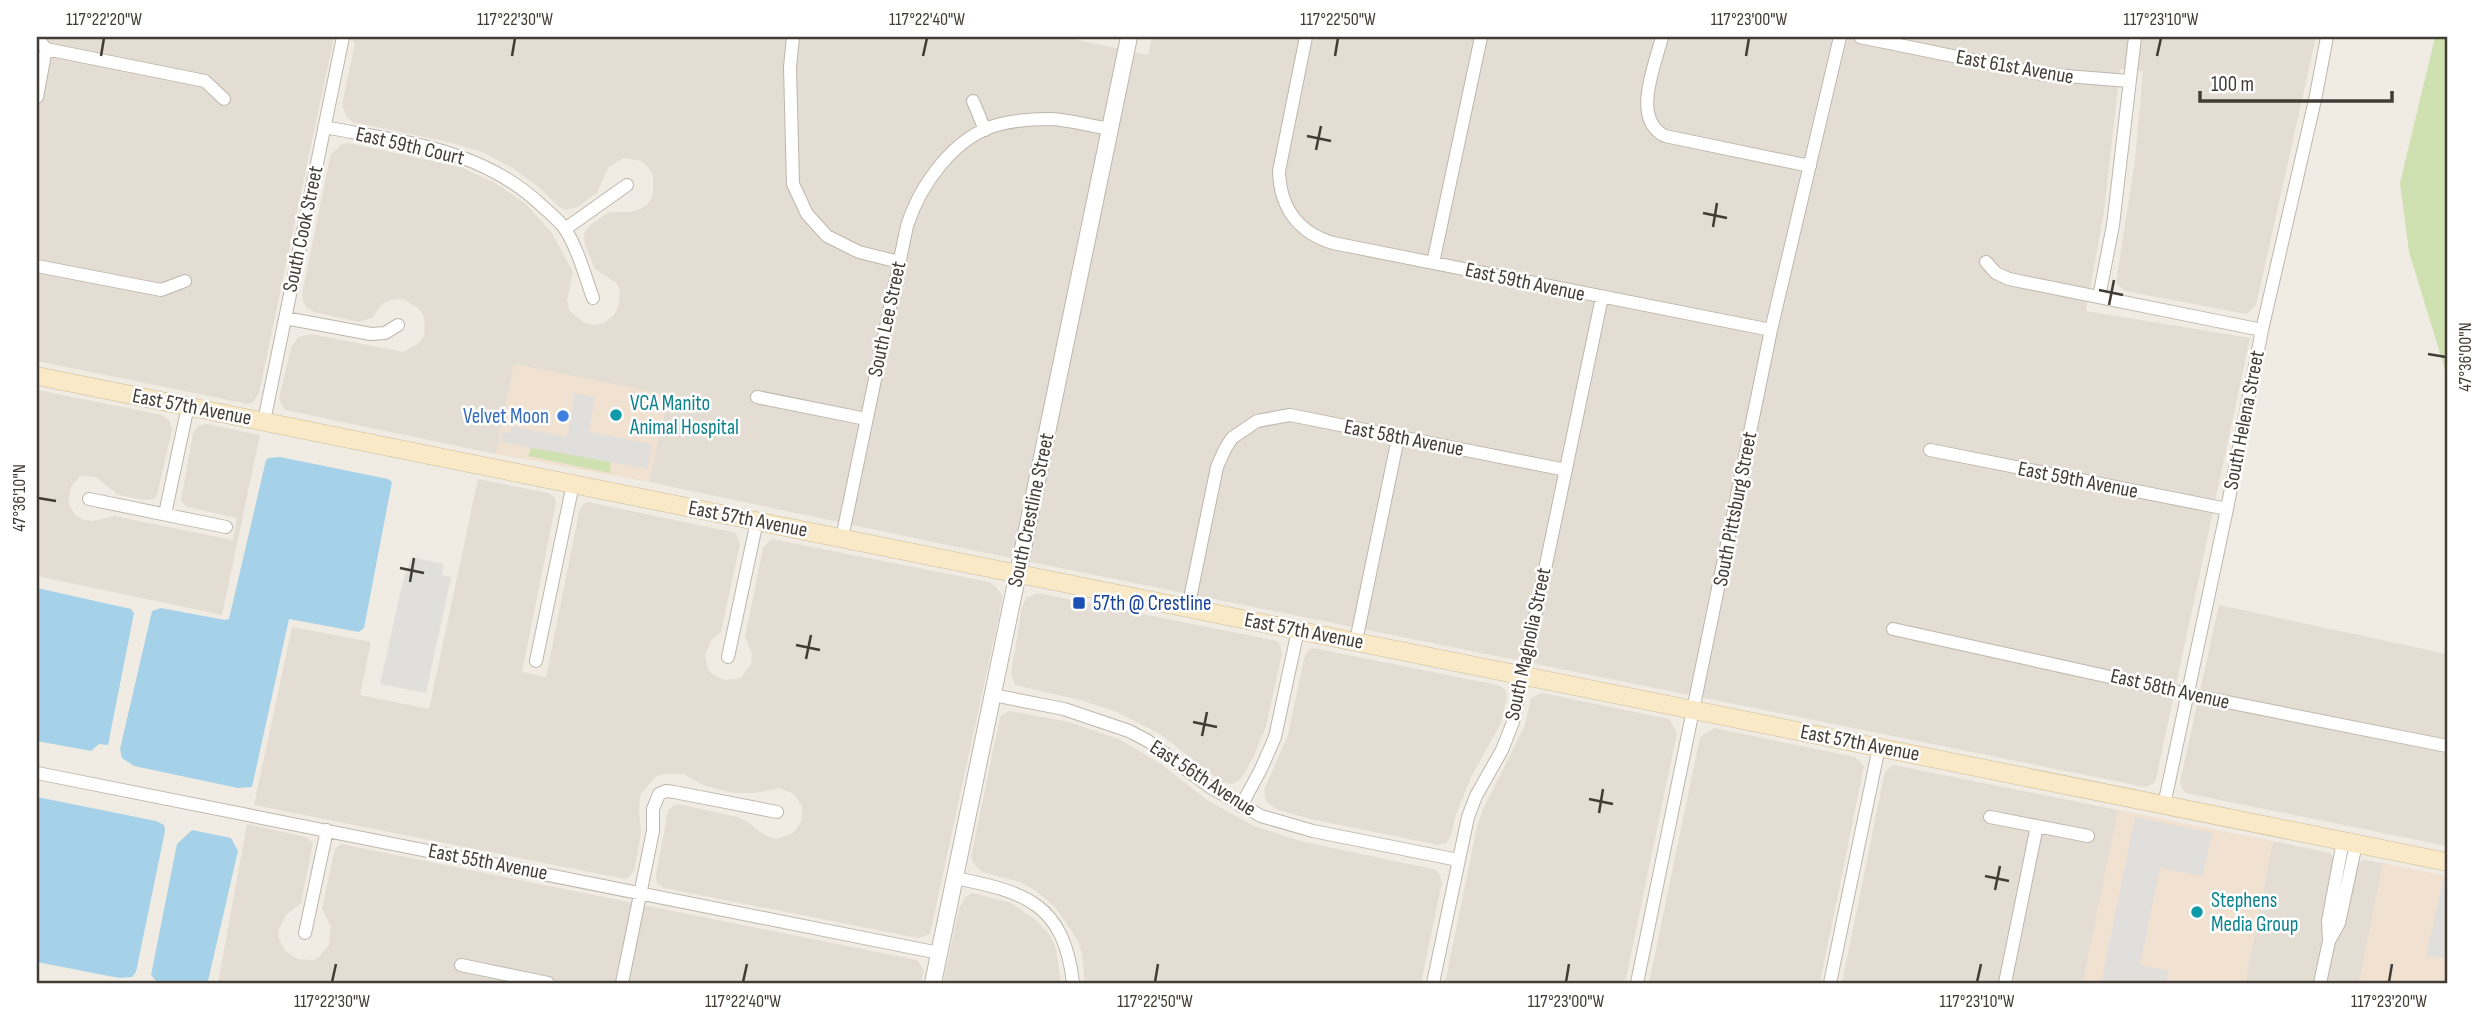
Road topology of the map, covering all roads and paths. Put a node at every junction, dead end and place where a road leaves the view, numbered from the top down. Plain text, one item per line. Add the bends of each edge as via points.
1 (37, 37) edge
2 (343, 37) edge
3 (793, 37) edge
4 (1129, 37) edge
5 (1306, 37) edge
6 (1481, 37) edge
7 (1662, 37) edge
8 (1840, 37) edge
9 (1860, 37) edge
10 (2135, 37) edge
11 (2327, 37) edge
12 (46, 49) junction
13 (2129, 81) junction
14 (37, 97) edge
15 (224, 99) dead end
16 (973, 101) dead end
17 (324, 127) junction
18 (1110, 129) junction
19 (985, 130) junction
20 (1810, 166) junction
21 (627, 186) dead end
22 (565, 229) junction
23 (899, 262) junction
24 (1986, 262) dead end
25 (1433, 263) junction
26 (37, 266) edge
27 (185, 281) dead end
28 (2099, 297) junction
29 (593, 298) dead end
30 (1602, 298) junction
31 (285, 318) junction
32 (398, 325) dead end
33 (1771, 330) junction
34 (2262, 330) junction
35 (37, 376) edge
36 (757, 397) dead end
37 (188, 406) junction
38 (866, 419) junction
39 (264, 421) junction
40 (1398, 438) junction
41 (1930, 450) dead end
42 (1566, 470) junction
43 (573, 484) junction
44 (89, 499) dead end
45 (2227, 509) junction
46 (165, 514) junction
47 (757, 521) junction
48 (226, 527) dead end
49 (842, 538) junction
50 (1018, 574) junction
51 (1188, 608) junction
52 (1893, 629) dead end
53 (1298, 630) junction
54 (1356, 641) junction
55 (729, 657) dead end
56 (536, 662) dead end
57 (1523, 675) junction
58 (2188, 694) junction
59 (993, 695) junction
60 (1694, 710) junction
61 (2447, 746) edge
62 (1879, 747) junction
63 (37, 773) edge
64 (2164, 805) junction
65 (1241, 806) junction
66 (777, 812) dead end
67 (1990, 817) dead end
68 (2037, 826) junction
69 (327, 830) junction
70 (2088, 836) dead end
71 (2349, 842) junction
72 (1458, 860) junction
73 (2447, 862) edge
74 (955, 878) junction
75 (641, 893) junction
76 (305, 933) dead end
77 (939, 953) junction
78 (461, 965) dead end
79 (548, 983) edge
80 (622, 983) edge
81 (933, 983) edge
82 (1073, 983) edge
83 (1433, 983) edge
84 (1636, 983) edge
85 (1830, 983) edge
86 (2005, 983) edge
87 (2320, 983) edge

1 - 12 street
2 - 17 street, South Cook Street
3 - 23 street via 793,184 807,214 827,236 859,252
4 - 18 street, South Crestline Street
5 - 25 street, East 59th Avenue via 1279,172 1289,212 1298,225 1320,239
6 - 25 street
7 - 20 street via 1647,99 1648,117 1658,132
8 - 20 street, South Pittsburg Street
9 - 13 street, East 61st Avenue via 2041,74
10 - 13 street
11 - 34 street, South Helena Street
12 - 14 street
12 - 15 street via 205,81
13 - 28 street via 2117,202
16 - 19 street
17 - 22 street, East 59th Court via 480,163 531,195
17 - 31 street, South Cook Street
18 - 19 street, South Lee Street via 1033,119
18 - 50 street, South Crestline Street
19 - 23 street, South Lee Street via 946,159 925,185 911,212
20 - 33 street, South Pittsburg Street
21 - 22 street
22 - 29 street, East 59th Court
23 - 38 street, South Lee Street
24 - 28 street via 2009,279
25 - 30 street, East 59th Avenue
26 - 27 street via 161,290
28 - 34 street
30 - 33 street, East 59th Avenue
30 - 42 street, South Magnolia Street
31 - 32 street via 371,334
31 - 39 street, South Cook Street
33 - 60 street, South Pittsburg Street
34 - 45 street, South Helena Street
35 - 37 main road, East 57th Avenue
36 - 38 street
37 - 39 main road, East 57th Avenue
37 - 46 street
38 - 49 street, South Lee Street
39 - 43 main road, East 57th Avenue
40 - 42 street, East 58th Avenue
40 - 51 street, East 58th Avenue via 1290,415 1267,417 1232,438 1217,467
40 - 54 street
41 - 45 street, East 59th Avenue
42 - 57 street, South Magnolia Street
43 - 47 main road, East 57th Avenue
43 - 56 street
44 - 46 street
45 - 58 street, South Helena Street
46 - 48 street
47 - 49 main road, East 57th Avenue
47 - 55 street
49 - 50 main road, East 57th Avenue
50 - 51 main road, East 57th Avenue
50 - 59 street, South Crestline Street
51 - 53 main road, East 57th Avenue
52 - 58 street, East 58th Avenue
53 - 54 main road, East 57th Avenue
53 - 65 street via 1275,737
54 - 57 main road, East 57th Avenue
57 - 60 main road, East 57th Avenue
57 - 72 street, South Magnolia Street via 1513,722 1472,805
58 - 61 street, East 58th Avenue
58 - 64 street, South Helena Street
59 - 65 street, East 56th Avenue via 1064,709 1120,727 1148,741
59 - 74 street, South Crestline Street
60 - 62 main road, East 57th Avenue
60 - 84 street, South Pittsburg Street
62 - 64 main road, East 57th Avenue
62 - 85 street
63 - 69 street, East 55th Avenue
64 - 71 main road, East 57th Avenue
65 - 72 street, East 56th Avenue via 1313,831
66 - 75 street via 674,792 659,794
67 - 68 street
68 - 70 street
68 - 86 street
69 - 75 street, East 55th Avenue
69 - 76 street
71 - 73 main road, East 57th Avenue
71 - 87 street via 2339,923 2329,941
72 - 83 street, South Magnolia Street
74 - 77 street, South Crestline Street
74 - 82 street via 1003,888 1044,911 1063,941
75 - 77 street, East 55th Avenue
75 - 80 street
77 - 81 street, South Crestline Street
78 - 79 street

